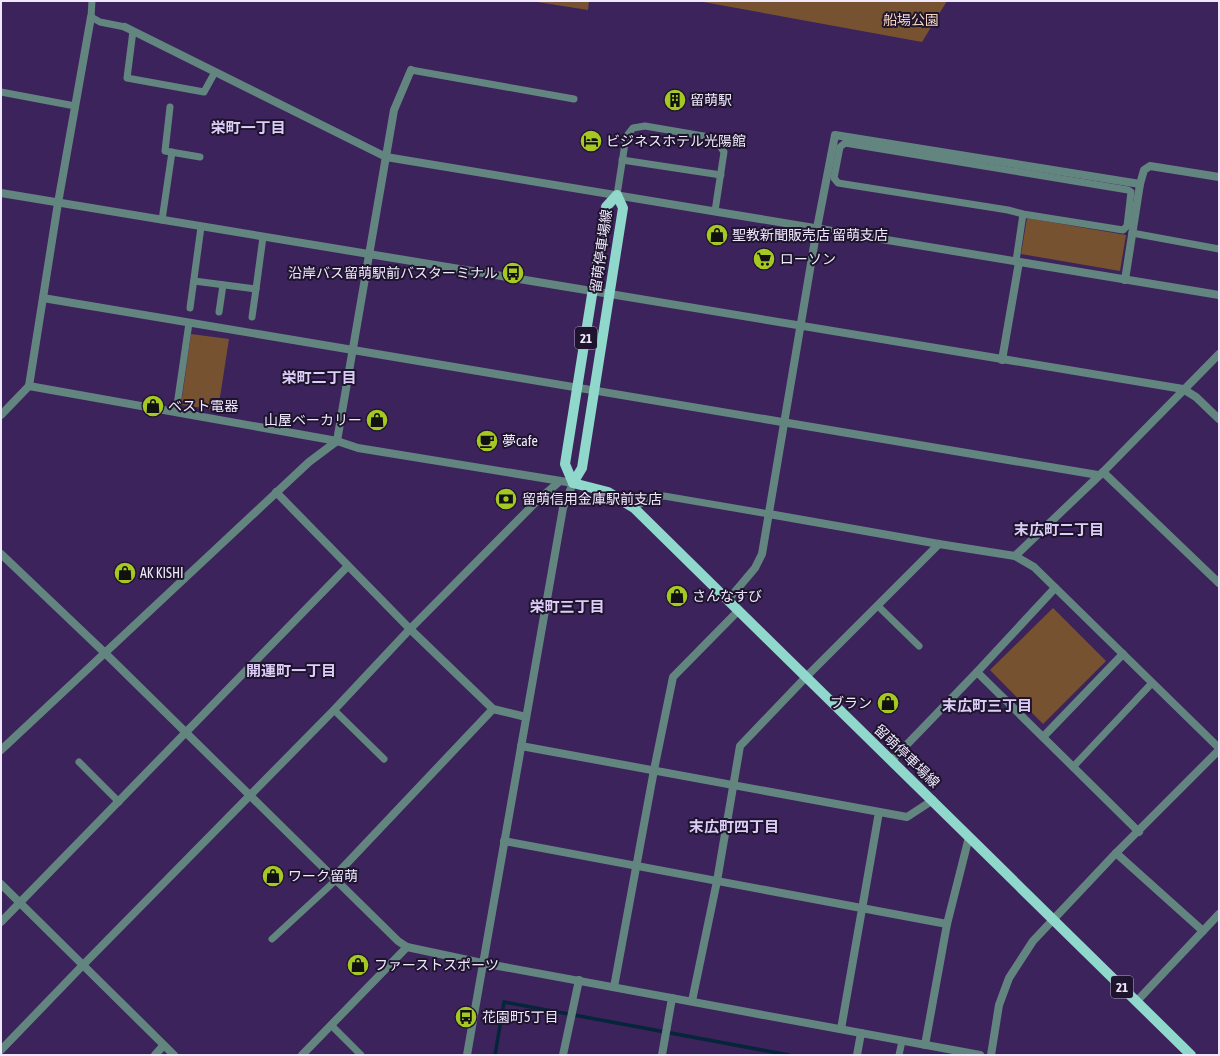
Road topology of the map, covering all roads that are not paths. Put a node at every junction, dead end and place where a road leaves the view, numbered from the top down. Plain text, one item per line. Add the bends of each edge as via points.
1 (92, 1) edge
2 (91, 17) junction
3 (125, 27) joint
4 (133, 31) junction
5 (411, 70) joint
6 (215, 72) junction
7 (1, 92) edge
8 (574, 99) dead end
9 (75, 106) junction
10 (170, 107) dead end
11 (172, 152) junction
12 (200, 157) dead end
13 (386, 157) junction
14 (622, 160) junction
15 (721, 175) junction
16 (1219, 177) edge
17 (1140, 184) junction
18 (1, 193) edge
19 (617, 195) junction
20 (58, 203) junction
21 (715, 211) junction
22 (1023, 214) junction
23 (162, 220) junction
24 (201, 227) junction
25 (817, 228) junction
26 (1132, 234) junction
27 (263, 237) junction
28 (1219, 249) edge
29 (370, 255) junction
30 (1017, 262) junction
31 (1125, 280) junction
32 (194, 281) junction
33 (223, 285) junction
34 (256, 289) junction
35 (593, 291) junction
36 (609, 294) junction
37 (1219, 295) edge
38 (43, 298) junction
39 (190, 308) dead end
40 (219, 312) dead end
41 (252, 317) dead end
42 (188, 323) junction
43 (801, 327) junction
44 (353, 350) junction
45 (1219, 354) edge
46 (1002, 360) junction
47 (29, 386) junction
48 (578, 387) junction
49 (1183, 389) junction
50 (594, 390) junction
51 (176, 412) junction
52 (1, 415) edge
53 (1219, 419) edge
54 (785, 422) junction
55 (337, 441) junction
56 (1100, 473) junction
57 (560, 481) junction
58 (573, 483) junction
59 (276, 492) junction
60 (634, 508) junction
61 (769, 514) junction
62 (939, 544) junction
63 (1, 554) edge
64 (1015, 556) junction
65 (347, 566) junction
66 (1219, 583) edge
67 (1055, 588) junction
68 (728, 600) junction
69 (878, 606) junction
70 (739, 610) junction
71 (410, 629) junction
72 (919, 646) dead end
73 (105, 653) junction
74 (1123, 654) junction
75 (977, 672) junction
76 (806, 677) junction
77 (1152, 683) junction
78 (493, 709) junction
79 (334, 710) junction
80 (526, 717) junction
81 (185, 733) junction
82 (1043, 737) junction
83 (521, 746) junction
84 (1219, 749) edge
85 (1, 750) edge
86 (384, 759) dead end
87 (891, 761) junction
88 (79, 762) dead end
89 (1073, 767) junction
90 (654, 770) junction
91 (733, 786) junction
92 (249, 796) junction
93 (933, 800) junction
94 (118, 802) junction
95 (879, 812) junction
96 (1139, 832) junction
97 (969, 837) junction
98 (504, 841) junction
99 (1116, 853) junction
100 (636, 866) junction
101 (334, 879) junction
102 (716, 881) junction
103 (1, 884) edge
104 (20, 903) junction
105 (863, 908) junction
106 (1219, 914) edge
107 (1053, 919) junction
108 (1, 922) edge
109 (947, 924) junction
110 (1203, 932) junction
111 (272, 939) dead end
112 (407, 947) junction
113 (482, 963) junction
114 (83, 965) junction
115 (578, 980) junction
116 (614, 987) junction
117 (672, 998) junction
118 (1137, 1000) junction
119 (692, 1001) junction
120 (331, 1025) junction
121 (841, 1029) junction
122 (861, 1033) junction
123 (902, 1040) junction
124 (925, 1045) junction
125 (164, 1046) junction
126 (1, 1050) edge
127 (155, 1055) edge
128 (174, 1055) edge
129 (302, 1055) edge
130 (361, 1055) edge
131 (467, 1055) edge
132 (564, 1055) edge
133 (662, 1055) edge
134 (857, 1055) edge
135 (899, 1055) edge
136 (980, 1055) edge
137 (991, 1055) edge
138 (1191, 1055) edge

1 - 2 lane
2 - 3 lane via 100,22
2 - 9 street
3 - 4 street
4 - 6 street
4 - 6 lane via 127,78 204,92
5 - 8 lane
5 - 13 street via 394,110
6 - 13 street
7 - 9 lane
9 - 20 street
10 - 11 lane via 165,151
11 - 12 lane
11 - 23 lane
13 - 19 street
13 - 29 street
14 - 15 lane
14 - 15 lane via 626,137 633,128 645,126 716,138 724,152
14 - 19 lane
15 - 21 lane
16 - 17 street via 1150,166 1144,170
17 - 25 street via 835,135
17 - 26 street
18 - 20 street
19 - 21 street
19 - 35 main road, 留萌停車場線 / 21 via 606,207
19 - 36 main road, 留萌停車場線 / 21 via 623,208
20 - 23 street
20 - 38 street
21 - 25 street
22 - 22 lane via 1123,230 1127,226 1132,195 1128,190 845,143 840,147 834,178 838,183
22 - 30 lane
23 - 24 street
24 - 27 street
24 - 32 lane
25 - 30 street
25 - 43 street
26 - 28 lane
26 - 31 street
27 - 29 street
27 - 34 lane
29 - 35 street
29 - 44 street
30 - 31 street
30 - 46 street
31 - 37 street
32 - 33 lane
32 - 39 lane
33 - 34 lane
33 - 40 lane
34 - 41 lane
35 - 36 street
35 - 48 main road, 留萌停車場線 / 21
36 - 43 street
36 - 50 main road, 留萌停車場線 / 21
38 - 42 street
38 - 47 street
42 - 44 street
42 - 51 lane
43 - 46 street
43 - 54 street
44 - 48 street
44 - 55 street
45 - 49 street
46 - 49 street
47 - 51 street
47 - 52 street
48 - 50 street
48 - 58 main road, 留萌停車場線 / 21 via 565,464
49 - 53 street via 1196,397
49 - 56 street
50 - 54 street
50 - 58 main road, 留萌停車場線 / 21 via 582,468
51 - 55 street
54 - 56 street
54 - 61 street
55 - 57 street via 358,448
55 - 59 street
56 - 64 street
56 - 66 street
57 - 58 street
57 - 71 street
58 - 60 main road, 留萌停車場線 / 21 via 608,492
58 - 80 street via 563,508
59 - 65 street
59 - 73 street
60 - 61 lane via 648,499 664,496
60 - 68 main road, 留萌停車場線 / 21
61 - 62 street
61 - 68 street via 762,554 756,568
62 - 64 street
62 - 69 street
63 - 73 street
64 - 67 street via 1034,567
65 - 71 street
65 - 81 street
67 - 74 street
67 - 75 street
68 - 70 main road, 留萌停車場線 / 21
69 - 72 lane
69 - 76 street
70 - 76 main road, 留萌停車場線 / 21
70 - 90 street via 673,677
71 - 78 street
71 - 79 street
73 - 81 street
73 - 85 street
74 - 77 street
74 - 82 street
75 - 82 street
75 - 87 street
76 - 87 main road, 留萌停車場線 / 21
76 - 91 street via 740,746
77 - 84 street
77 - 89 lane
78 - 80 street
78 - 101 street
79 - 86 lane
79 - 92 street
80 - 83 street
81 - 92 street
81 - 94 street
82 - 89 street
83 - 90 street
83 - 98 street
84 - 96 street
87 - 93 main road, 留萌停車場線 / 21
88 - 94 lane
89 - 96 street
90 - 91 street
90 - 100 street
91 - 95 street
91 - 102 street
92 - 101 street
92 - 114 street
93 - 95 street via 907,817
93 - 97 main road, 留萌停車場線 / 21
94 - 104 street
95 - 105 street
96 - 99 street
97 - 107 main road, 留萌停車場線 / 21
97 - 109 street
98 - 100 street
98 - 113 street
99 - 107 street
99 - 110 street
100 - 102 street
100 - 116 street
101 - 111 lane
101 - 112 street
102 - 105 street
102 - 119 street
103 - 104 street
104 - 108 street
104 - 114 street
105 - 109 street
105 - 121 street
106 - 110 street
107 - 118 main road, 留萌停車場線 / 21
107 - 137 street via 1033,941 1009,978 999,1005
109 - 124 street
110 - 118 street
112 - 113 street
112 - 120 street
113 - 115 street
113 - 131 street
114 - 125 street
114 - 126 street
115 - 116 street
115 - 132 street
116 - 117 street
117 - 119 street
117 - 133 street
118 - 138 main road, 留萌停車場線 / 21
119 - 121 street
120 - 129 street
120 - 130 lane
121 - 122 street
122 - 123 street
122 - 134 street
123 - 124 street
123 - 135 lane
124 - 136 street
125 - 127 street
125 - 128 street

